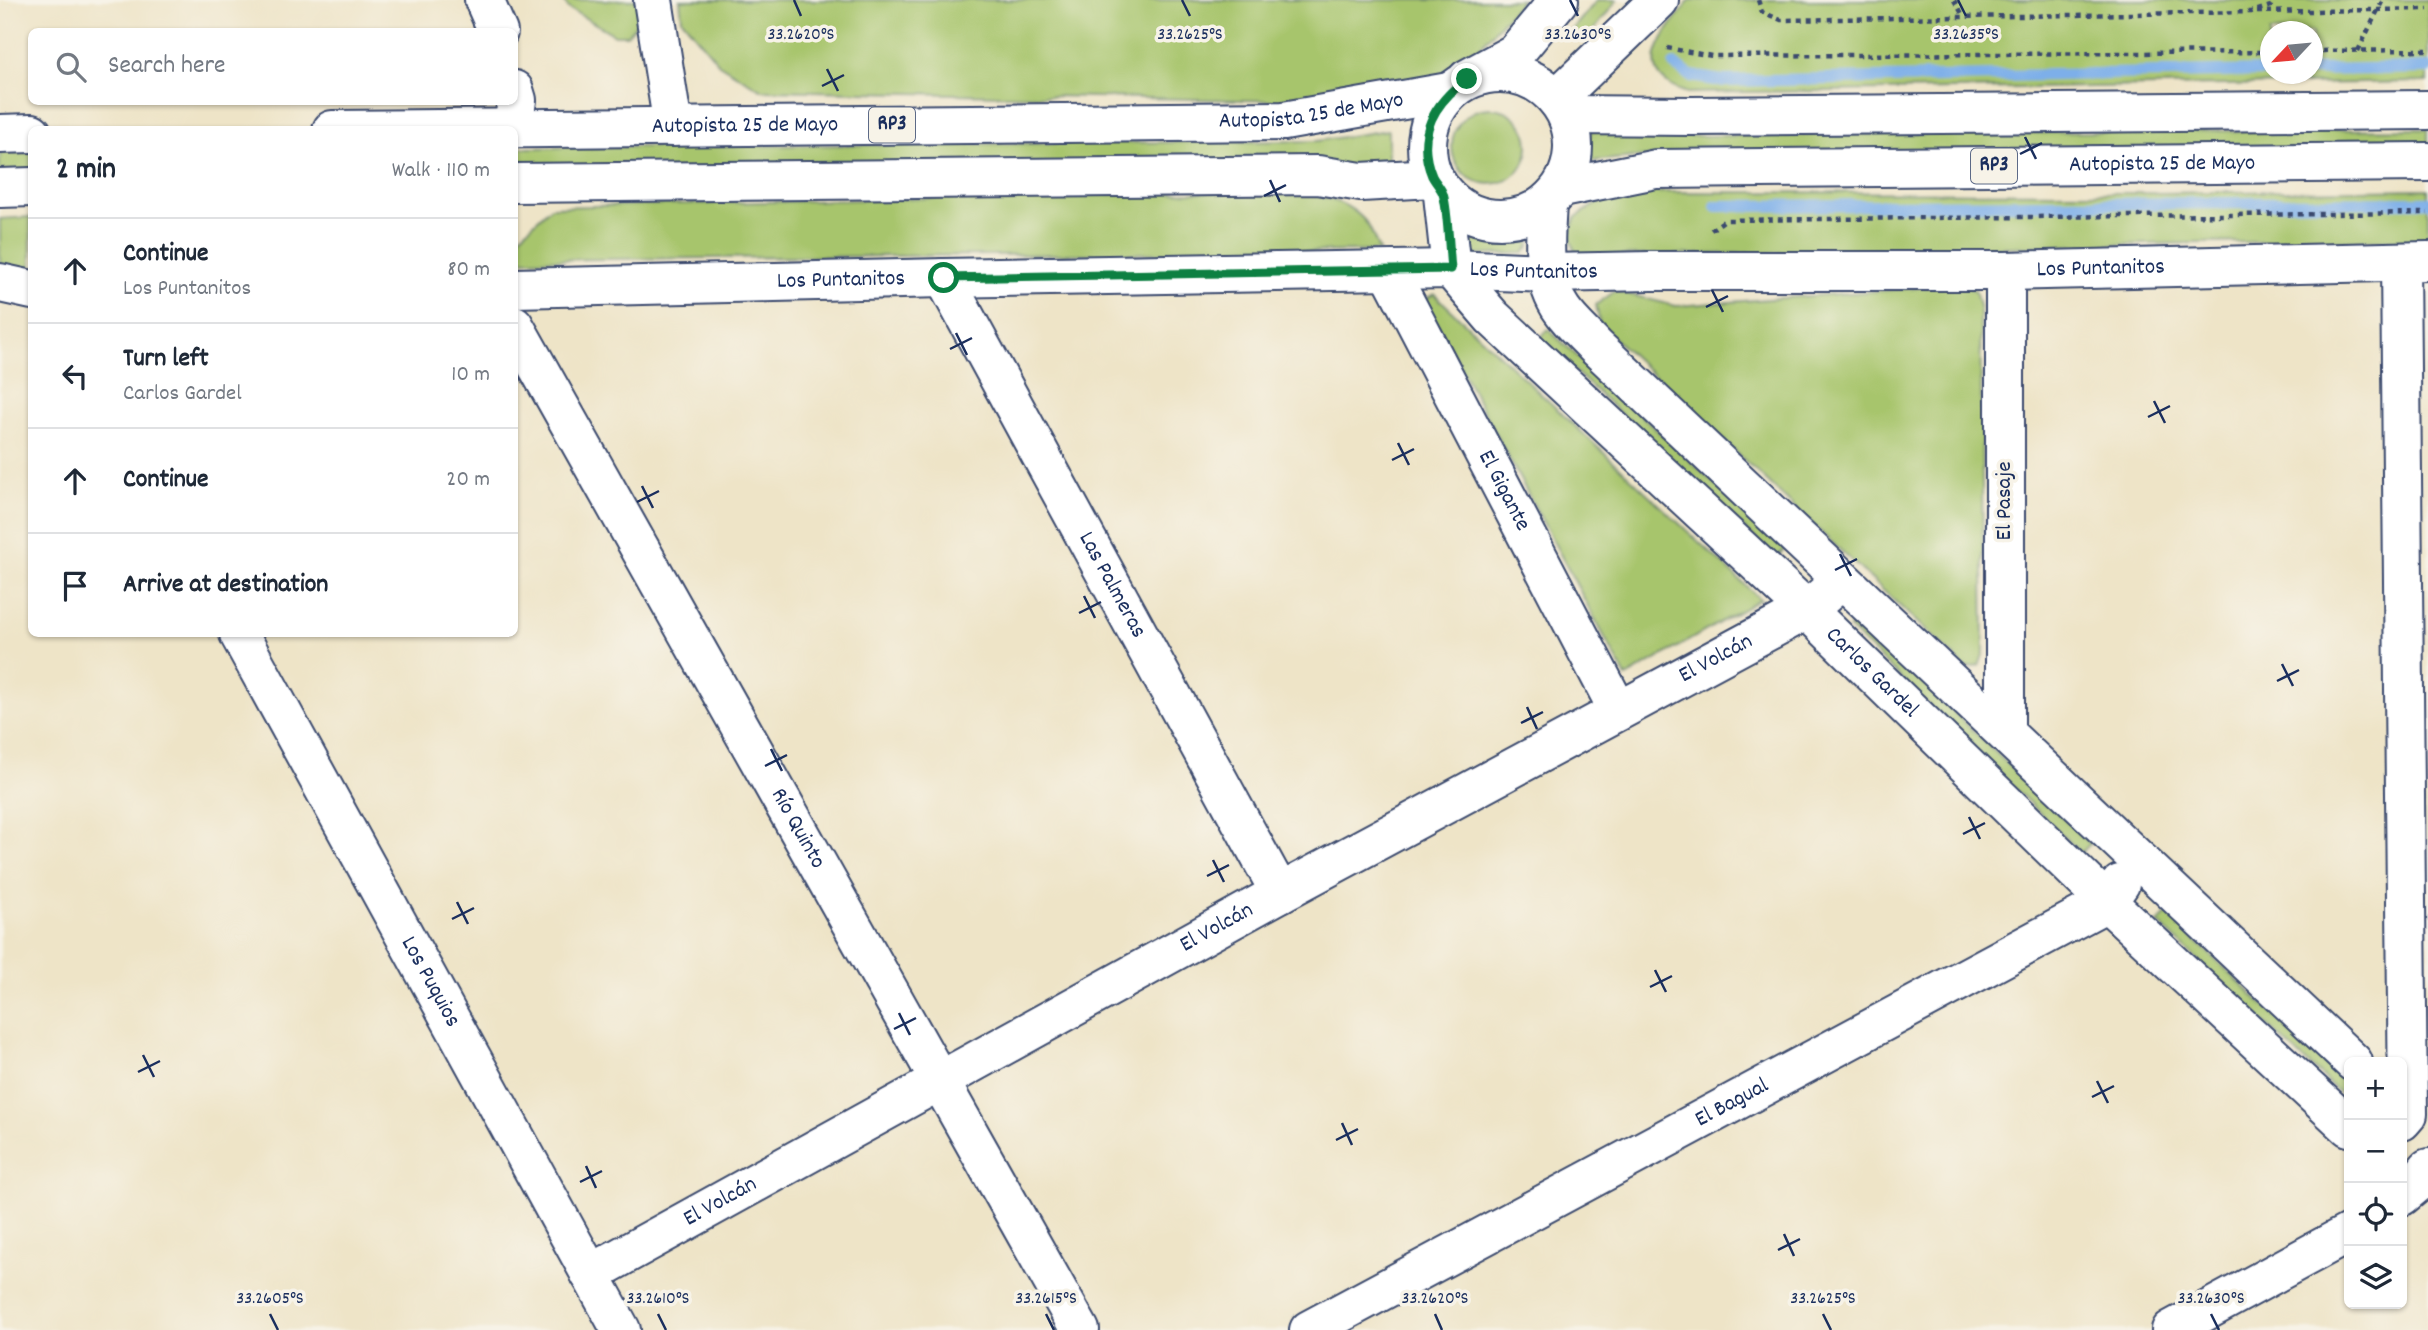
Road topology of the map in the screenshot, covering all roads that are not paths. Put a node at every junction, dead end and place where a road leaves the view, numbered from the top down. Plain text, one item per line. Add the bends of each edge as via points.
1 (484, 0) edge
2 (653, 0) edge
3 (1559, 0) edge
4 (1659, 0) edge
5 (496, 28) edge
6 (1458, 86) junction
7 (1562, 107) junction
8 (514, 108) edge
9 (2428, 110) edge
10 (365, 126) edge
11 (673, 127) junction
12 (0, 134) edge
13 (28, 134) edge
14 (2428, 162) edge
15 (518, 183) edge
16 (28, 187) edge
17 (1438, 187) junction
18 (0, 188) edge
19 (1555, 196) junction
20 (2414, 262) edge
21 (1451, 269) junction
22 (1389, 271) junction
23 (2005, 271) junction
24 (1547, 274) junction
25 (944, 278) junction
26 (0, 283) edge
27 (518, 288) edge
28 (28, 289) edge
29 (518, 332) edge
30 (1842, 580) junction
31 (1807, 610) junction
32 (241, 637) edge
33 (1618, 710) junction
34 (2005, 732) junction
35 (2138, 859) junction
36 (1280, 893) junction
37 (2107, 902) junction
38 (2348, 1057) edge
39 (940, 1081) junction
40 (2410, 1119) edge
41 (2344, 1122) edge
42 (2344, 1236) edge
43 (590, 1274) junction
44 (621, 1330) edge
45 (1080, 1330) edge
46 (1309, 1330) edge
47 (2171, 1330) edge

1 - 5 street
2 - 11 street
3 - 6 street via 1514,53
4 - 7 street
6 - 7 street, RP3 via 1499,72 1530,79
6 - 11 street, Autopista 25 de Mayo / RP3 via 1284,121
6 - 17 street via 1433,115 1425,142
7 - 9 street via 1691,116
7 - 19 street via 1574,139 1572,164
8 - 10 street, Autopista 25 de Mayo / RP3
8 - 11 street, Autopista 25 de Mayo / RP3
12 - 13 street
14 - 19 street, Autopista 25 de Mayo / RP3 via 1656,169
15 - 17 street via 1318,175
16 - 18 street
17 - 19 street, RP3 via 1476,217 1500,219 1513,220
17 - 21 street
19 - 24 street, Carlos Gardel via 1545,243
20 - 23 street, Los Puntanitos
20 - 40 street
21 - 22 street, Los Puntanitos
21 - 24 street, Los Puntanitos
21 - 31 street, Carlos Gardel via 1492,317
22 - 25 street, Los Puntanitos
22 - 33 street, El Gigante
23 - 24 street, Los Puntanitos
23 - 34 street, El Pasaje
24 - 30 street, Carlos Gardel via 1562,310 1595,346
25 - 27 street, Los Puntanitos
25 - 36 street, Las Palmeras
26 - 28 street
29 - 39 street, Río Quinto
30 - 31 street, El Volcán
30 - 34 street, Carlos Gardel
31 - 33 street, El Volcán
31 - 37 street, Carlos Gardel
32 - 43 street, Los Puquios
33 - 36 street, El Volcán
34 - 35 street, Carlos Gardel
35 - 37 street, El Bagual
35 - 38 street, Carlos Gardel
36 - 39 street, El Volcán
37 - 41 street, Carlos Gardel
37 - 46 street, El Bagual
39 - 43 street, El Volcán
39 - 45 street, Río Quinto
42 - 47 street
43 - 44 street, Los Puquios

